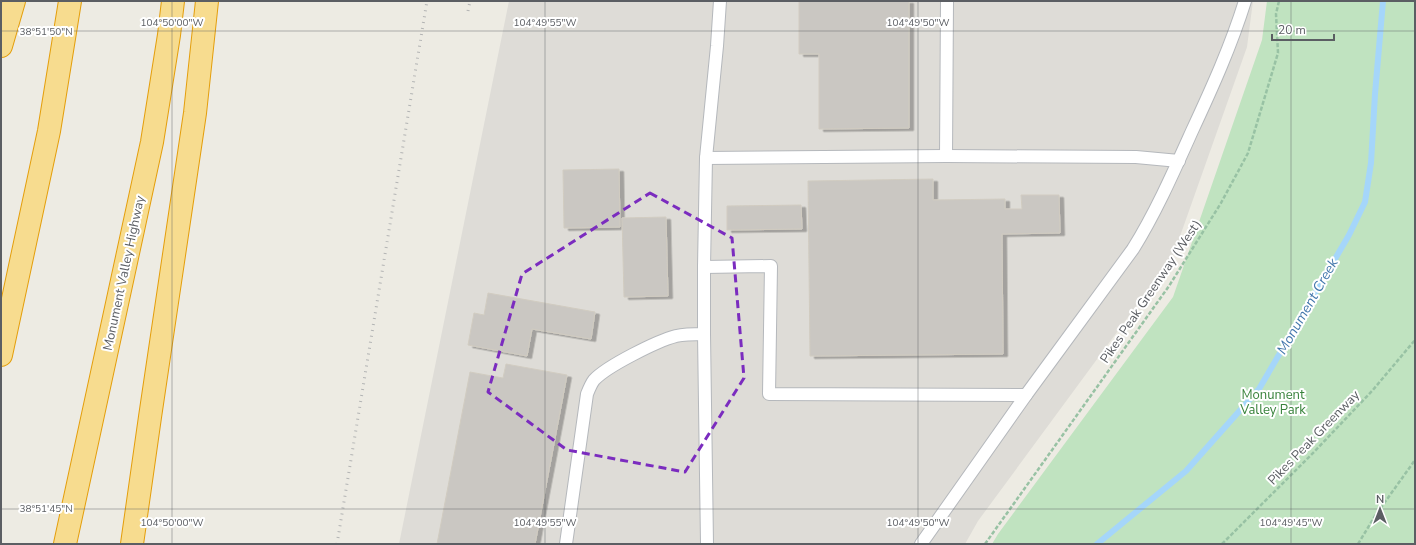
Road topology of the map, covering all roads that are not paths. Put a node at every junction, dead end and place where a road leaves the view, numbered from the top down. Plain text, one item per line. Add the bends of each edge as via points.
1 (14, 1) edge
2 (70, 1) edge
3 (173, 1) edge
4 (207, 1) edge
5 (720, 1) edge
6 (947, 1) edge
7 (1245, 1) edge
8 (1, 46) edge
9 (946, 156) junction
10 (706, 158) junction
11 (1179, 161) junction
12 (704, 267) junction
13 (704, 334) junction
14 (1, 355) edge
15 (1026, 395) junction
16 (65, 544) edge
17 (132, 544) edge
18 (566, 544) edge
19 (707, 544) edge
20 (921, 544) edge

1 - 8 highway
2 - 14 highway via 49,131
3 - 16 highway, Monument Valley Highway via 152,142
4 - 17 highway via 195,113
5 - 10 lane
6 - 9 lane
7 - 11 lane via 1224,62
9 - 10 lane
9 - 11 lane via 1136,157
10 - 12 lane
11 - 15 lane via 1133,249
12 - 13 lane
12 - 15 lane via 771,266 769,394
13 - 18 lane via 689,334 662,341 609,369 589,387
13 - 19 lane
15 - 20 lane

